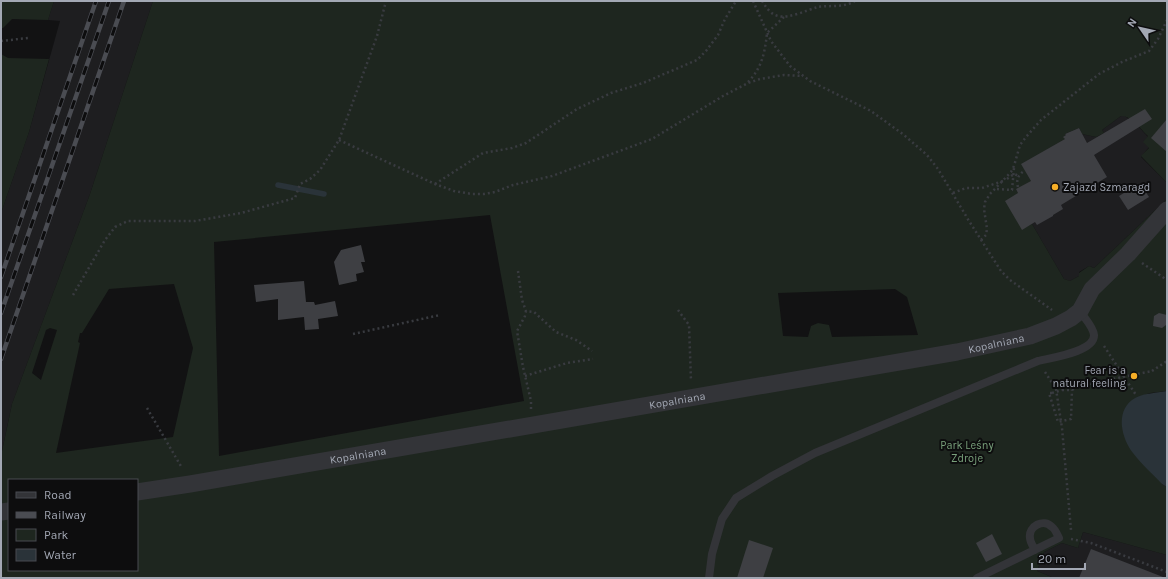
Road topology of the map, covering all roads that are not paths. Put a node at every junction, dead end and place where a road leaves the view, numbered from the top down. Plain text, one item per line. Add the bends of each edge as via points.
1 (1167, 210) edge
2 (1080, 311) junction
3 (138, 492) edge
4 (1035, 550) junction
5 (709, 578) edge
6 (977, 578) edge

1 - 2 street, Kopalniana via 1128,254 1092,289
2 - 3 street, Kopalniana via 1056,326 1021,338 957,352
2 - 5 lane via 1094,335 1088,346 1038,362 815,453 736,498 722,519 712,554
4 - 4 lane via 1059,538 1053,527 1045,522 1039,523 1030,532
4 - 6 lane

